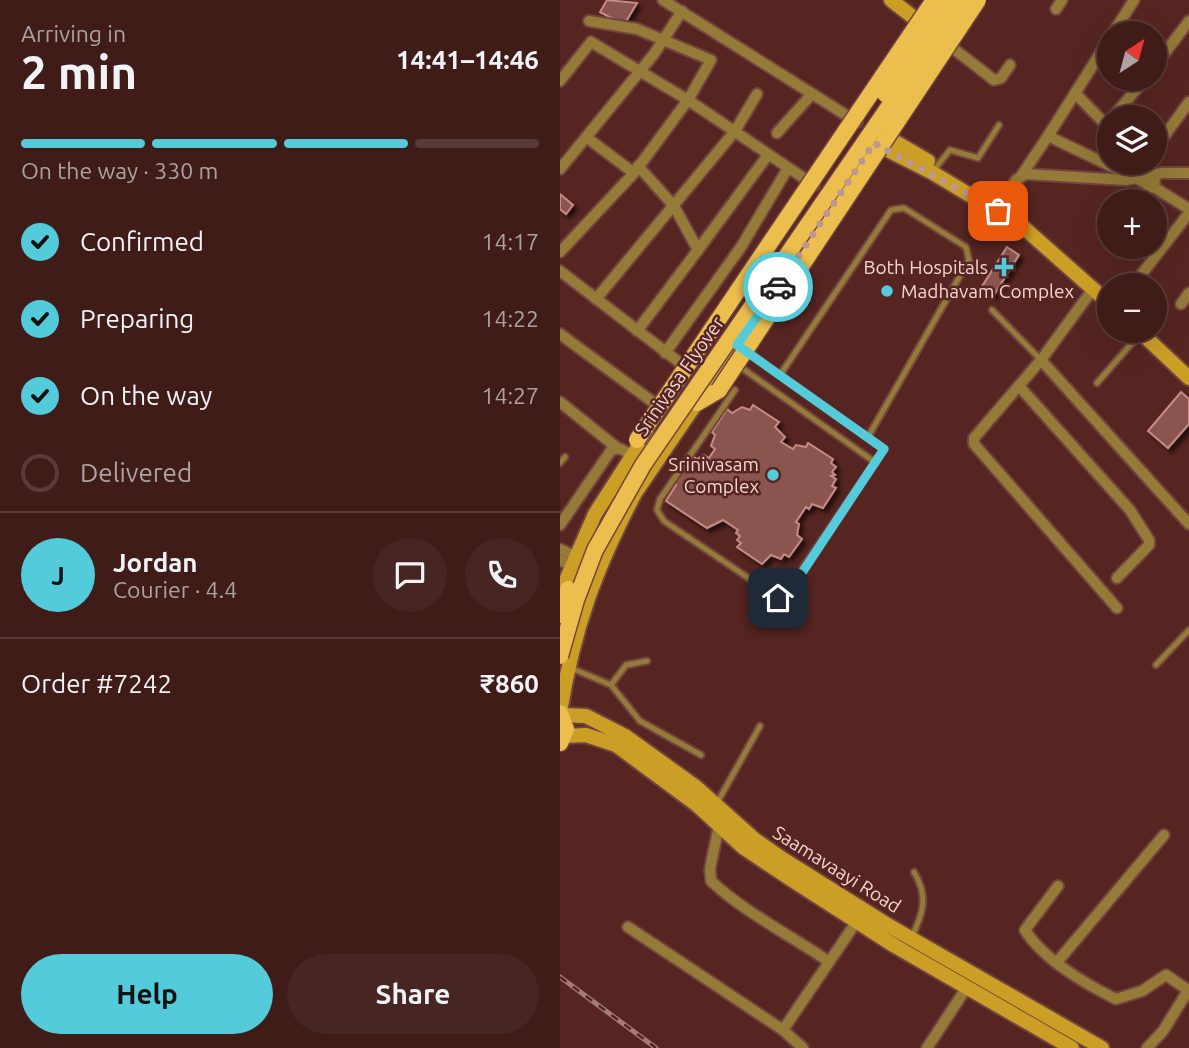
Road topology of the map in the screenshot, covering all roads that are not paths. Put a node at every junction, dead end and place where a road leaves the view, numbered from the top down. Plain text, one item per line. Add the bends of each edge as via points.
1 (663, 0) edge
2 (891, 0) edge
3 (905, 0) edge
4 (934, 0) edge
5 (942, 0) edge
6 (948, 0) edge
7 (962, 0) edge
8 (972, 0) edge
9 (978, 0) edge
10 (1134, 0) edge
11 (682, 11) junction
12 (589, 21) dead end
13 (1121, 21) edge
14 (1189, 21) edge
15 (926, 22) junction
16 (947, 38) junction
17 (661, 39) junction
18 (1167, 50) edge
19 (1097, 58) edge
20 (1010, 65) dead end
21 (640, 71) junction
22 (560, 81) edge
23 (1135, 91) edge
24 (1075, 93) junction
25 (757, 94) dead end
26 (811, 95) junction
27 (688, 100) junction
28 (1189, 102) edge
29 (1124, 105) edge
30 (1097, 112) edge
31 (860, 123) junction
32 (999, 125) dead end
33 (734, 131) junction
34 (1167, 132) edge
35 (777, 133) dead end
36 (1048, 136) junction
37 (586, 137) junction
38 (877, 138) junction
39 (768, 155) junction
40 (937, 166) junction
41 (788, 167) junction
42 (560, 169) edge
43 (636, 170) junction
44 (1167, 173) edge
45 (1189, 173) edge
46 (1152, 175) edge
47 (1160, 175) edge
48 (1021, 176) junction
49 (1138, 178) junction
50 (1152, 186) junction
51 (817, 187) junction
52 (1150, 189) edge
53 (674, 206) junction
54 (1000, 207) junction
55 (1189, 211) edge
56 (698, 250) junction
57 (560, 252) edge
58 (560, 271) edge
59 (1142, 273) edge
60 (1097, 281) edge
61 (1094, 289) junction
62 (1097, 292) edge
63 (1189, 293) edge
64 (596, 299) junction
65 (1181, 304) dead end
66 (992, 310) dead end
67 (637, 331) junction
68 (560, 334) edge
69 (1133, 343) edge
70 (1155, 343) edge
71 (1160, 343) edge
72 (737, 345) junction
73 (665, 353) junction
74 (728, 358) junction
75 (1041, 360) junction
76 (1189, 365) edge
77 (688, 369) junction
78 (780, 374) junction
79 (1189, 379) edge
80 (1097, 383) dead end
81 (1018, 386) junction
82 (727, 390) junction
83 (560, 402) edge
84 (697, 403) junction
85 (824, 405) junction
86 (661, 408) junction
87 (815, 419) junction
88 (868, 437) junction
89 (616, 447) junction
90 (635, 448) junction
91 (565, 457) dead end
92 (560, 463) edge
93 (876, 463) junction
94 (1189, 524) edge
95 (560, 525) edge
96 (560, 549) edge
97 (569, 562) edge
98 (596, 571) junction
99 (1117, 578) dead end
100 (560, 594) edge
101 (1117, 608) dead end
102 (560, 615) edge
103 (1189, 629) edge
104 (564, 661) edge
105 (647, 662) dead end
106 (1156, 665) dead end
107 (611, 685) junction
108 (561, 714) edge
109 (761, 726) dead end
110 (561, 742) edge
111 (701, 755) dead end
112 (715, 806) junction
113 (719, 825) junction
114 (1164, 835) dead end
115 (914, 872) dead end
116 (1058, 886) dead end
117 (857, 921) junction
118 (628, 927) dead end
119 (911, 939) junction
120 (828, 961) junction
121 (1058, 961) junction
122 (967, 987) junction
123 (1189, 989) edge
124 (783, 1030) junction
125 (1095, 1047) edge
126 (803, 1048) edge
127 (926, 1048) edge
128 (1072, 1048) edge
129 (1147, 1048) edge

1 - 11 street
2 - 15 street
3 - 15 street
4 - 77 main road, bridge
5 - 15 street
6 - 102 main road, Srinivasa Flyover, bridge via 624,476 584,548
7 - 104 main road, Srinivasa Flyover, bridge via 643,465 595,550 576,600
8 - 16 street
9 - 82 main road, bridge
10 - 13 street
11 - 17 street
11 - 26 street
12 - 17 street via 637,29
14 - 18 street
15 - 16 street
15 - 31 street
16 - 20 street via 994,80
16 - 38 street
17 - 21 street
17 - 27 street via 711,60
19 - 24 street
21 - 22 street via 591,42
21 - 27 street
21 - 37 street
23 - 29 street
24 - 30 street
24 - 36 street
25 - 33 street
26 - 31 street
26 - 35 street
27 - 33 street
27 - 43 street
28 - 34 street
31 - 51 street
32 - 40 lane via 978,158 950,150
33 - 39 street
33 - 53 street
36 - 48 street
36 - 49 street
37 - 42 street
37 - 43 street
38 - 40 street
38 - 54 street
38 - 72 street
39 - 41 street
39 - 56 street
40 - 54 street
41 - 51 street
41 - 73 street via 741,247
43 - 53 street
43 - 57 street
44 - 45 street
46 - 49 street
47 - 50 street
48 - 49 street
48 - 54 street
49 - 50 street
50 - 52 street
50 - 55 street
51 - 90 street
53 - 56 street
53 - 64 street
54 - 60 street
54 - 61 street
55 - 59 street
56 - 67 street
58 - 64 street
61 - 62 street
61 - 75 street
63 - 65 street
64 - 67 street
66 - 75 lane
67 - 73 street
68 - 86 street
69 - 80 lane
70 - 79 street
71 - 76 street
72 - 74 street
72 - 78 lane
73 - 77 street
74 - 84 street
74 - 87 lane
75 - 81 street
75 - 94 street
77 - 86 main road, bridge
78 - 85 lane
78 - 88 lane via 891,210 904,208 966,247 969,260
81 - 99 street via 1130,510 1149,540
81 - 101 street via 975,434 974,444
82 - 84 main road
82 - 93 lane via 657,510 664,521 778,598 788,594
83 - 89 street
84 - 98 street via 635,493
85 - 87 lane
85 - 88 lane
86 - 90 main road, bridge
87 - 93 lane
88 - 93 lane via 884,449
89 - 90 street
89 - 95 street
90 - 97 street
91 - 92 lane
96 - 97 street
97 - 98 street
97 - 100 street
98 - 104 street
103 - 106 lane
104 - 107 lane
104 - 108 street
105 - 107 lane via 626,665
107 - 111 lane via 640,721
108 - 110 main road
108 - 112 street, Saamavaayi Road via 586,716 614,729
109 - 112 lane
110 - 113 street, Saamavaayi Road via 586,735 616,745
112 - 119 street, Saamavaayi Road via 780,858
113 - 117 street, Saamavaayi Road via 744,848
113 - 120 street via 711,881 735,902
114 - 121 street
115 - 119 lane via 922,885 924,908
116 - 121 street via 1025,930
117 - 120 street
117 - 122 street, Saamavaayi Road
118 - 124 street
119 - 125 street, Saamavaayi Road
120 - 124 street
121 - 123 street via 1094,989 1116,999 1142,991 1166,975
122 - 127 street
122 - 128 street, Saamavaayi Road
123 - 129 street
124 - 126 street

